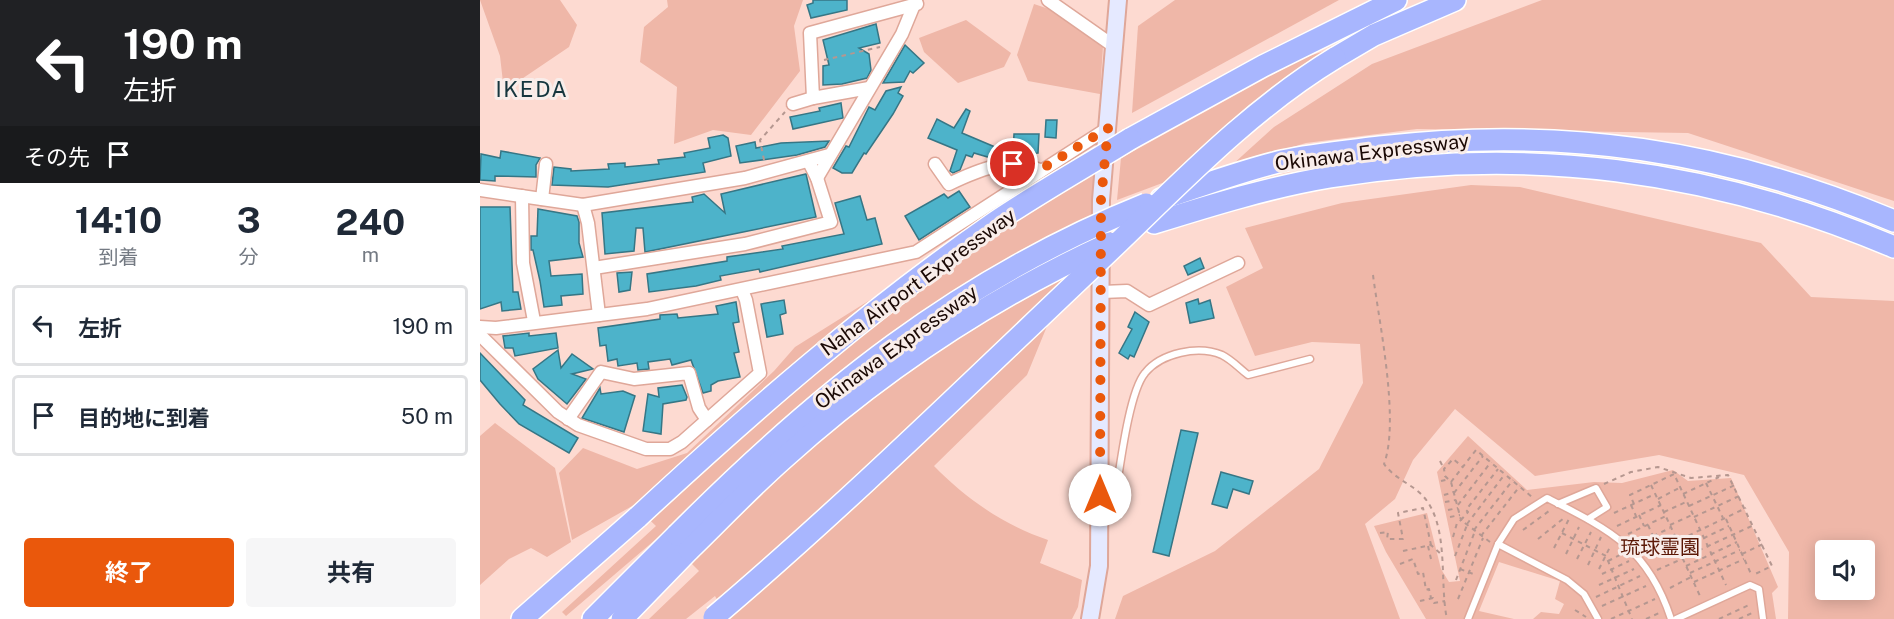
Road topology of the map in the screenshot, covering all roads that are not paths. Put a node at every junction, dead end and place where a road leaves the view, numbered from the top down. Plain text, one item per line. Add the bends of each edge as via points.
1 (1048, 0) edge
2 (1118, 0) edge
3 (1396, 0) edge
4 (1455, 0) edge
5 (916, 2) edge
6 (1115, 47) junction
7 (869, 88) junction
8 (840, 93) junction
9 (813, 98) junction
10 (793, 104) road end
11 (855, 110) junction
12 (1108, 128) junction
13 (829, 155) junction
14 (808, 162) junction
15 (546, 164) dead end
16 (935, 164) dead end
17 (1040, 170) junction
18 (817, 178) junction
19 (480, 190) edge
20 (522, 196) junction
21 (542, 199) junction
22 (583, 205) junction
23 (1150, 214) junction
24 (1894, 221) edge
25 (1894, 247) edge
26 (1238, 263) dead end
27 (594, 268) junction
28 (742, 290) junction
29 (1102, 292) junction
30 (599, 315) junction
31 (534, 321) junction
32 (480, 327) edge
33 (480, 335) edge
34 (1310, 359) dead end
35 (568, 419) junction
36 (707, 420) junction
37 (1558, 504) junction
38 (1100, 511) junction
39 (1590, 520) junction
40 (683, 542) junction
41 (1498, 546) junction
42 (713, 618) edge
43 (522, 619) edge
44 (593, 619) edge
45 (622, 619) edge
46 (1090, 619) edge
47 (1468, 619) edge
48 (1598, 619) edge
49 (1671, 619) edge
50 (1676, 619) edge
51 (1763, 619) edge

1 - 6 street
2 - 6 main road
3 - 43 highway, Naha Airport Expressway, bridge via 1130,139 997,221 838,339
4 - 42 highway, bridge via 1374,35 1311,73 1265,108 952,404
5 - 7 street
5 - 9 street via 810,33
6 - 12 main road
7 - 8 street
7 - 11 street
8 - 9 street
8 - 11 street
9 - 10 street
11 - 13 street
12 - 17 street
12 - 29 main road via 1101,200
13 - 14 street
13 - 18 street
14 - 18 street
14 - 22 street via 745,178
15 - 21 street
16 - 17 street via 949,184 989,167 1013,164
17 - 28 street via 916,252
18 - 27 street via 831,222 745,244
19 - 20 street
20 - 21 street
20 - 31 street via 523,263
21 - 22 street
22 - 27 street
23 - 24 highway, Okinawa Expressway via 1283,161 1413,143 1533,138 1630,147 1736,168 1815,190
23 - 25 highway, Okinawa Expressway via 1392,169 1536,162 1683,180 1807,213
23 - 40 highway, Okinawa Expressway, bridge via 1061,242 977,287 908,334 779,436
26 - 29 street via 1149,305 1127,291
27 - 30 street
28 - 30 street
28 - 36 street via 760,373
29 - 38 main road
30 - 31 street
31 - 32 street
33 - 35 street
34 - 38 lane via 1248,375 1221,354 1190,351 1153,366 1144,374 1135,394 1114,504
35 - 36 street via 591,431 659,450 682,442
35 - 36 street via 601,372 634,379 689,373 699,408
37 - 39 lane
37 - 39 lane via 1596,488 1607,507
37 - 41 lane via 1547,498 1514,519
38 - 46 main road via 1099,566
39 - 49 lane via 1618,537 1627,550 1640,558 1662,591
40 - 44 highway, Okinawa Expressway
40 - 45 highway, Okinawa Expressway
41 - 47 lane
41 - 48 lane via 1550,569 1580,590
50 - 51 lane via 1750,585 1759,589

